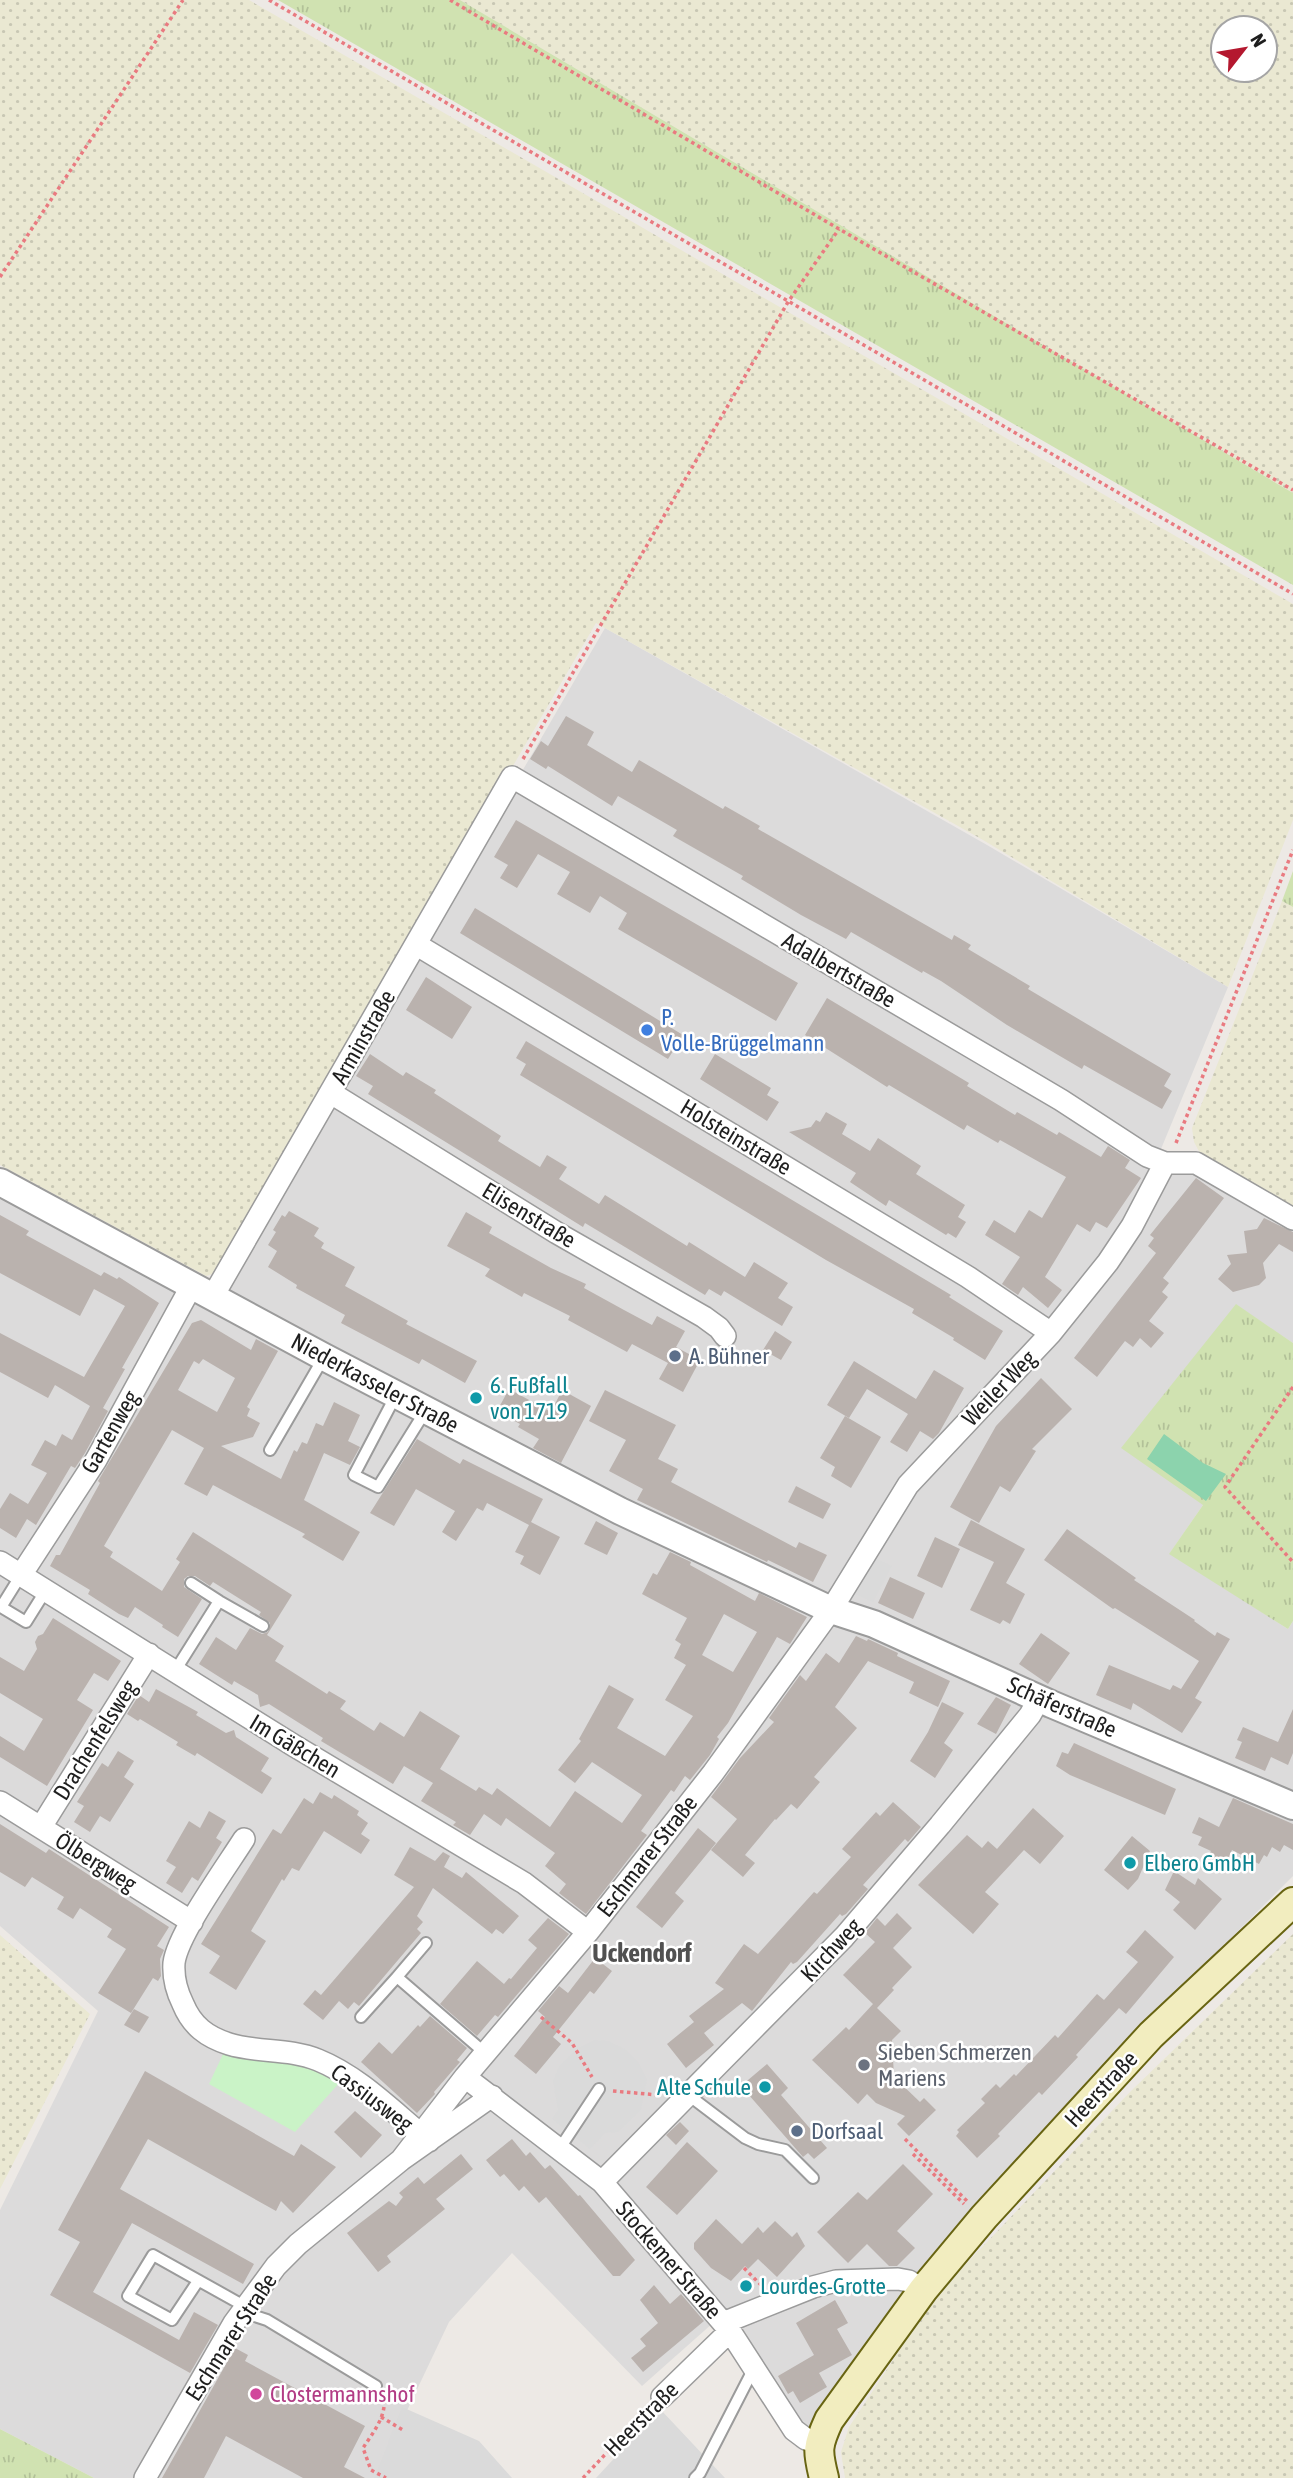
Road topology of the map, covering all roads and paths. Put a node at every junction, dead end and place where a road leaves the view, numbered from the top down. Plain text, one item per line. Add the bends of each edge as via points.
1 (183, 0) edge
2 (269, 0) edge
3 (450, 0) edge
4 (839, 229) junction
5 (0, 277) edge
6 (788, 302) junction
7 (1293, 490) edge
8 (1293, 594) edge
9 (512, 777) junction
10 (1293, 850) edge
11 (417, 945) junction
12 (331, 1093) junction
13 (1165, 1163) junction
14 (0, 1182) edge
15 (1293, 1219) edge
16 (202, 1290) junction
17 (1051, 1333) junction
18 (725, 1336) dead end
19 (324, 1357) junction
20 (1293, 1387) edge
21 (396, 1394) junction
22 (426, 1410) junction
23 (270, 1450) dead end
24 (0, 1562) edge
25 (1293, 1562) edge
26 (21, 1574) junction
27 (191, 1583) dead end
28 (46, 1590) junction
29 (219, 1601) junction
30 (831, 1610) junction
31 (262, 1626) dead end
32 (149, 1654) junction
33 (175, 1671) junction
34 (1039, 1699) junction
35 (0, 1802) edge
36 (1293, 1806) edge
37 (41, 1827) junction
38 (244, 1839) dead end
39 (1293, 1902) edge
40 (192, 1922) junction
41 (588, 1932) junction
42 (426, 1943) dead end
43 (397, 1977) junction
44 (526, 2005) junction
45 (360, 2017) dead end
46 (485, 2053) junction
47 (465, 2077) junction
48 (599, 2090) junction
49 (492, 2096) junction
50 (682, 2100) junction
51 (425, 2138) junction
52 (905, 2140) dead end
53 (560, 2148) junction
54 (913, 2154) dead end
55 (813, 2178) dead end
56 (602, 2182) junction
57 (982, 2218) junction
58 (198, 2281) junction
59 (923, 2290) junction
60 (244, 2310) junction
61 (726, 2327) junction
62 (754, 2368) junction
63 (376, 2386) joint
64 (662, 2397) joint
65 (382, 2417) junction
66 (403, 2430) dead end
67 (818, 2442) junction
68 (145, 2478) edge
69 (386, 2478) edge
70 (583, 2478) edge
71 (695, 2478) edge
72 (824, 2478) edge

1 - 5 path
2 - 6 path
3 - 4 path
4 - 6 path
4 - 7 path
6 - 8 path
6 - 9 path
9 - 11 street, Arminstraße
9 - 13 street, Adalbertstraße
10 - 13 path via 1184,1126
11 - 12 street, Arminstraße
11 - 17 street, Holsteinstraße via 968,1277
12 - 16 street, Arminstraße
12 - 18 street, Elisenstraße via 557,1233 704,1317
13 - 15 street via 1196,1163
13 - 17 street, Weiler Weg via 1108,1262
14 - 16 street, Niederkasseler Straße
16 - 19 street, Niederkasseler Straße
16 - 26 street, Gartenweg
17 - 30 street, Weiler Weg via 908,1485
19 - 21 street, Niederkasseler Straße
19 - 23 lane
20 - 25 path via 1225,1487
21 - 22 street, Niederkasseler Straße
21 - 22 lane via 354,1475 378,1487
22 - 30 street, Niederkasseler Straße via 620,1511
24 - 26 street, Im Gäßchen
26 - 28 street, Im Gäßchen
26 - 28 lane via 1,1606 26,1622
27 - 29 lane
28 - 32 street, Im Gäßchen
29 - 31 lane
29 - 33 lane
30 - 34 street, Schäferstraße
30 - 41 street, Eschmarer Straße via 713,1773
32 - 33 street, Im Gäßchen
32 - 37 street, Drachenfelsweg
33 - 41 street, Im Gäßchen via 524,1883
34 - 36 street, Schäferstraße
34 - 50 street, Kirchweg via 852,1927
35 - 37 street, Ölbergweg
37 - 40 street, Ölbergweg
38 - 40 street, Cassiusweg
39 - 57 main road, Heerstraße via 1151,2035
40 - 51 street, Cassiusweg via 174,1965 180,1999 197,2027 232,2045 304,2054 341,2070
41 - 44 street, Eschmarer Straße
42 - 43 lane
43 - 45 lane
43 - 46 lane
44 - 46 street, Eschmarer Straße
44 - 48 path via 572,2043
46 - 47 street, Eschmarer Straße
47 - 49 street, Stockemer Straße
47 - 51 street, Eschmarer Straße
48 - 50 path
48 - 53 lane
49 - 51 street, Eschmarer Straße
49 - 53 street, Stockemer Straße
50 - 55 lane via 755,2143 785,2150
50 - 56 street, Kirchweg
51 - 60 street, Eschmarer Straße via 298,2244
52 - 57 path
53 - 56 street, Stockemer Straße
54 - 57 path
56 - 61 street, Stockemer Straße
57 - 59 main road, Heerstraße
58 - 58 lane via 153,2255 128,2296 172,2320
58 - 60 lane
59 - 61 street, Heerstraße via 898,2279 836,2281
59 - 67 main road, Heerstraße via 828,2420
60 - 63 lane
60 - 68 street, Eschmarer Straße
61 - 62 street, Stockemer Straße
61 - 64 street, Heerstraße
62 - 67 street, Stockemer Straße via 794,2430
62 - 71 lane
63 - 65 path via 384,2397
64 - 70 path, Heerstraße
65 - 66 path
65 - 69 path via 363,2448 371,2470
67 - 72 main road

